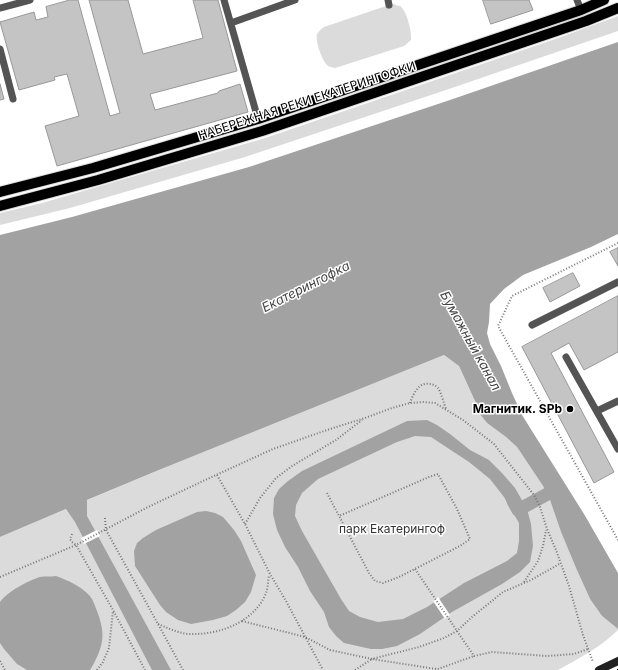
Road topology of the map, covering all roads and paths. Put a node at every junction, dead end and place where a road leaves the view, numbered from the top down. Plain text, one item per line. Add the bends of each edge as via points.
1 (30, 0) edge
2 (224, 0) edge
3 (295, 0) edge
4 (604, 0) edge
5 (579, 5) edge
6 (0, 8) edge
7 (618, 8) edge
8 (231, 23) junction
9 (0, 49) edge
10 (13, 99) dead end
11 (258, 119) junction
12 (0, 192) edge
13 (0, 206) edge
14 (618, 243) edge
15 (618, 282) edge
16 (532, 324) dead end
17 (566, 357) dead end
18 (618, 401) edge
19 (410, 403) junction
20 (446, 410) junction
21 (597, 411) junction
22 (365, 418) junction
23 (618, 449) edge
24 (217, 475) junction
25 (327, 493) dead end
26 (339, 516) junction
27 (105, 518) dead end
28 (245, 524) junction
29 (547, 529) junction
30 (106, 530) junction
31 (72, 534) dead end
32 (618, 540) edge
33 (76, 545) junction
34 (561, 563) junction
35 (415, 568) junction
36 (270, 574) junction
37 (0, 577) edge
38 (523, 583) junction
39 (113, 610) junction
40 (242, 621) junction
41 (158, 624) junction
42 (457, 631) junction
43 (305, 637) junction
44 (588, 649) junction
45 (474, 656) junction
46 (372, 659) junction
47 (0, 661) edge
48 (618, 661) edge
49 (593, 662) dead end
50 (5, 670) edge
51 (97, 670) edge
52 (145, 670) edge
53 (183, 670) edge
54 (323, 670) edge
55 (355, 670) edge
56 (435, 670) edge
57 (599, 670) edge

1 - 6 lane
2 - 8 lane
3 - 8 lane
4 - 5 main road, НАБЕРЕЖНАЯ РЕКИ ЕКАТЕРИНГОФКИ
5 - 11 main road, НАБЕРЕЖНАЯ РЕКИ ЕКАТЕРИНГОФКИ
7 - 13 main road, НАБЕРЕЖНАЯ РЕКИ ЕКАТЕРИНГОФКИ via 579,24 262,131
8 - 11 lane
9 - 10 lane
11 - 12 main road, НАБЕРЕЖНАЯ РЕКИ ЕКАТЕРИНГОФКИ via 93,168
14 - 32 path via 512,296 498,326
15 - 16 lane
17 - 21 lane
18 - 21 lane
19 - 20 path via 435,403
19 - 20 path via 418,388 425,383 432,384 438,388
19 - 22 path
20 - 29 path via 494,444 534,495
21 - 23 lane
22 - 24 path via 273,449
22 - 28 path via 336,440 276,478 260,498
24 - 28 path
24 - 30 path
25 - 26 path
26 - 35 path via 375,581 383,583
26 - 35 path via 438,474 470,539
27 - 30 path
28 - 36 path
29 - 34 path
29 - 38 path via 538,561
30 - 33 path
30 - 41 path
31 - 33 path via 70,539
33 - 37 path
33 - 39 path
34 - 38 path
34 - 44 path
35 - 42 path
36 - 40 path via 261,603
36 - 43 path
38 - 42 path via 503,592
39 - 51 path via 109,648
39 - 52 path
40 - 41 path via 214,632 193,634 175,631
40 - 43 path
41 - 53 path
42 - 45 path
42 - 46 path via 419,647
43 - 46 path via 330,650
43 - 54 path
44 - 45 path via 574,654 547,656 492,652
44 - 49 path
45 - 56 path
46 - 55 path
46 - 56 path
47 - 50 path
48 - 57 main road

